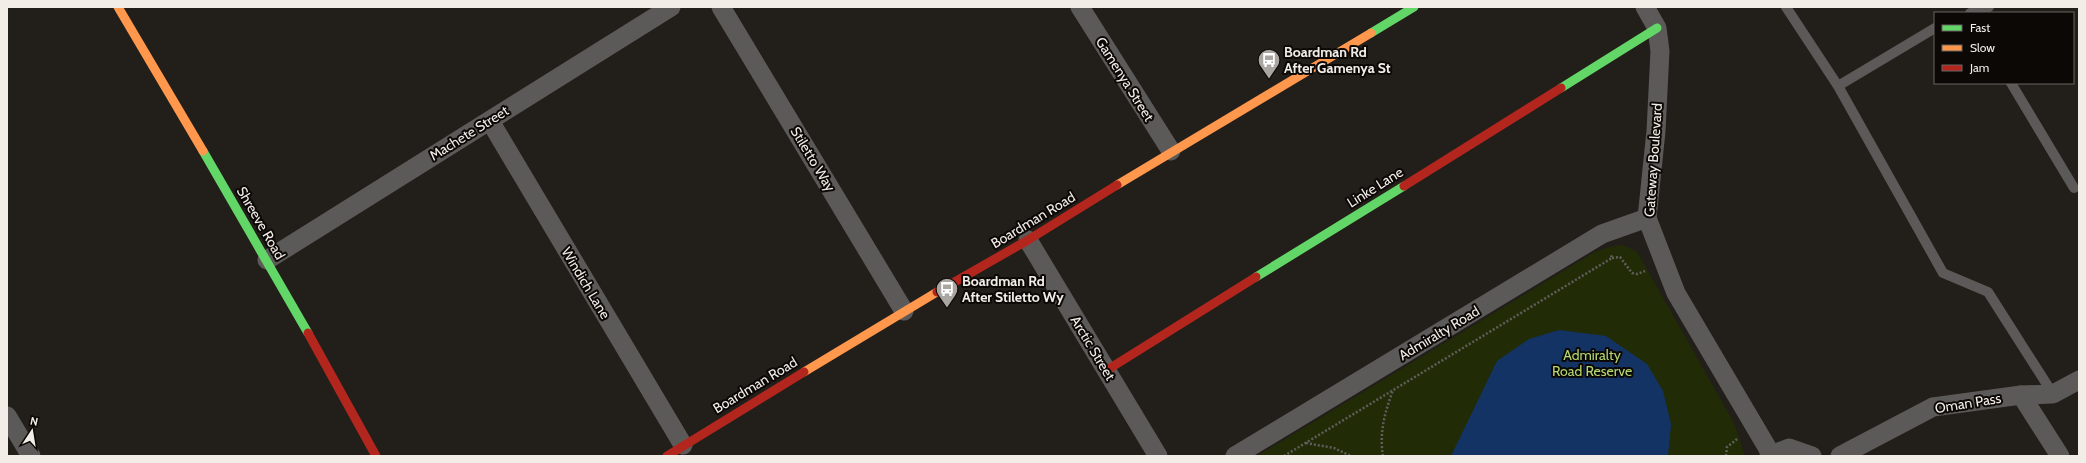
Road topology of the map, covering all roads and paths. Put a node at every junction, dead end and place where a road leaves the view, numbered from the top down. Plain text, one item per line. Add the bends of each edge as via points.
1 (118, 7) edge
2 (671, 7) edge
3 (721, 7) edge
4 (1080, 7) edge
5 (1414, 7) edge
6 (1645, 7) edge
7 (1786, 7) edge
8 (1989, 7) edge
9 (1973, 12) edge
10 (1657, 28) junction
11 (1934, 29) edge
12 (2012, 84) edge
13 (1838, 86) junction
14 (490, 121) junction
15 (1171, 151) junction
16 (2074, 188) dead end
17 (1647, 218) junction
18 (1602, 234) junction
19 (1028, 240) junction
20 (1612, 258) junction
21 (267, 260) junction
22 (1664, 264) junction
23 (904, 311) junction
24 (1107, 370) junction
25 (2079, 380) edge
26 (1393, 389) junction
27 (2052, 394) junction
28 (2021, 395) junction
29 (7, 416) edge
30 (1306, 443) junction
31 (683, 445) junction
32 (1770, 455) edge
33 (31, 456) edge
34 (376, 456) edge
35 (667, 456) edge
36 (1158, 456) edge
37 (1235, 456) edge
38 (1284, 456) edge
39 (1351, 456) edge
40 (1383, 456) edge
41 (1812, 456) edge
42 (1840, 456) edge
43 (2060, 456) edge

1 - 21 street, Shreeve Road
2 - 14 street, Machete Street
3 - 23 street, Stiletto Way
4 - 15 street, Gamenya Street
5 - 15 street, Boardman Road
6 - 10 street, Gateway Boulevard
7 - 13 lane
8 - 9 lane
10 - 17 street, Gateway Boulevard via 1660,51 1656,130
10 - 24 street, Linke Lane
11 - 13 lane
12 - 16 lane
13 - 27 lane via 1943,273 1988,292
14 - 21 street, Machete Street
14 - 31 street, Windich Lane
15 - 19 street, Boardman Road
17 - 18 street, Admiralty Road
17 - 22 street, Gateway Boulevard
18 - 20 path
18 - 37 street, Admiralty Road
19 - 23 street, Boardman Road
19 - 24 street, Arctic Street
20 - 22 path via 1620,257 1632,273 1637,274
20 - 26 path
21 - 34 street, Shreeve Road
22 - 32 street, Gateway Boulevard via 1676,293
23 - 31 street, Boardman Road
24 - 36 street, Arctic Street
25 - 27 street, Oman Pass
26 - 30 path
26 - 40 path via 1383,420
27 - 28 street, Oman Pass
28 - 42 street, Oman Pass via 1933,407
28 - 43 street
29 - 33 street
30 - 38 path
30 - 39 path via 1334,448
31 - 35 street, Boardman Road
32 - 41 street via 1789,448

